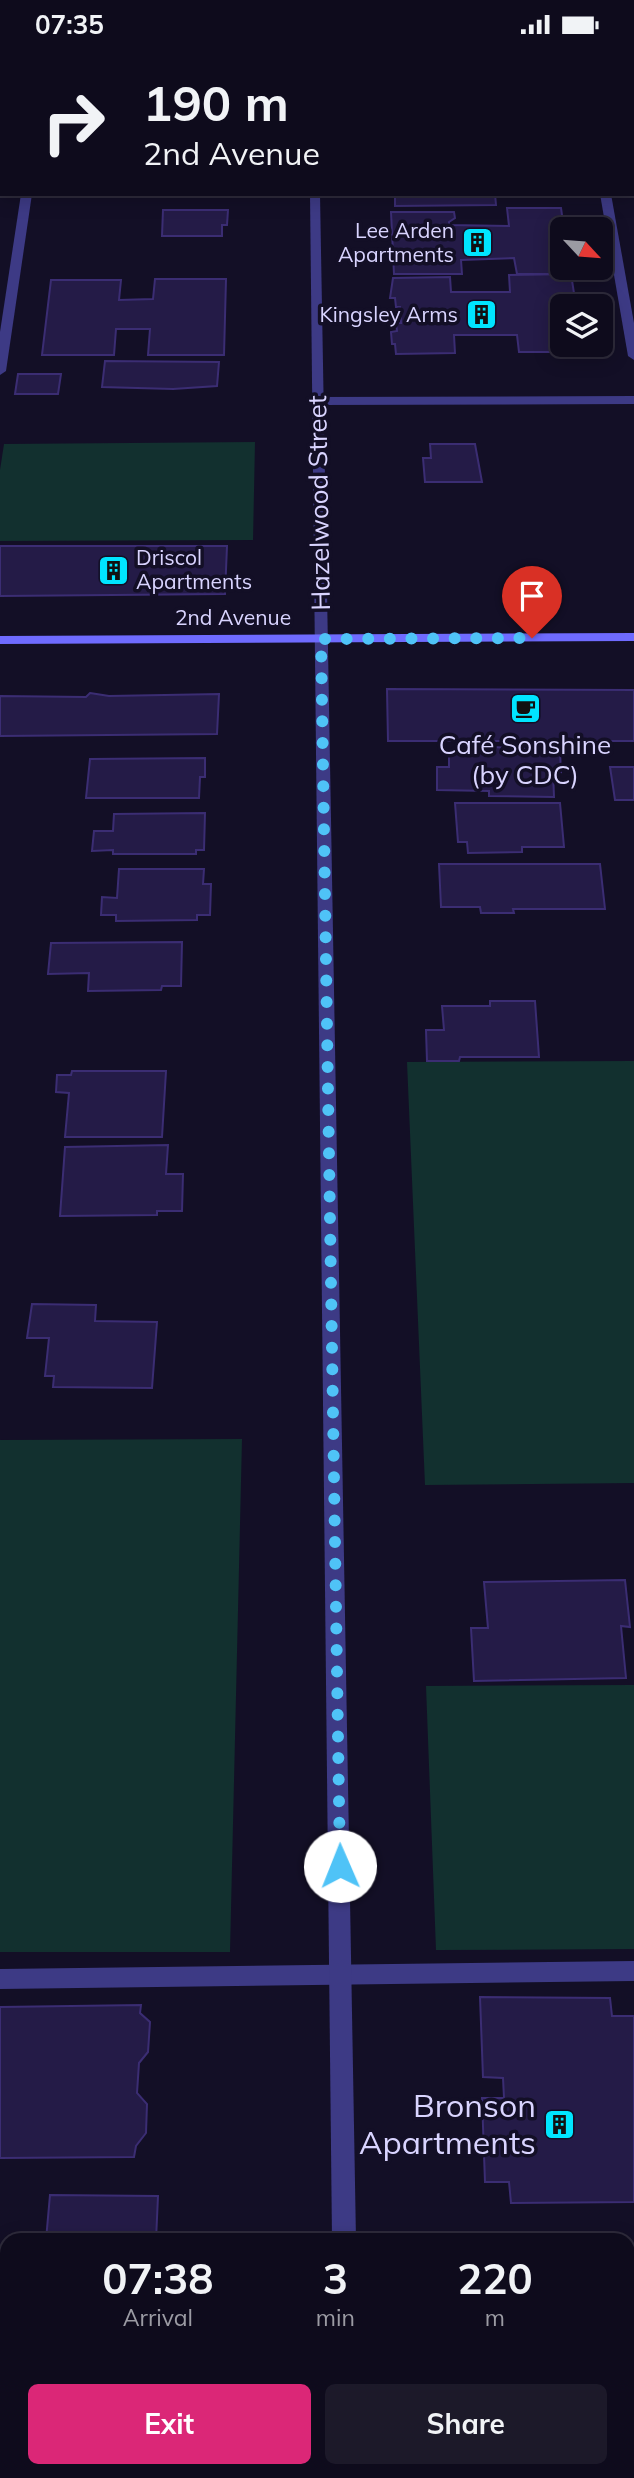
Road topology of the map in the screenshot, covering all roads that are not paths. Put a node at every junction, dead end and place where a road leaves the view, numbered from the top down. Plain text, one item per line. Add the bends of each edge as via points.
1 (27, 196) edge
2 (315, 196) edge
3 (605, 196) edge
4 (634, 356) edge
5 (0, 371) edge
6 (634, 400) edge
7 (318, 401) junction
8 (634, 637) edge
9 (321, 639) junction
10 (0, 640) edge
11 (634, 1971) edge
12 (342, 1977) junction
13 (0, 1979) edge
14 (344, 2233) edge

1 - 5 street
2 - 7 street, Hazelwood Street
3 - 4 street
6 - 7 street
7 - 9 street, Hazelwood Street
8 - 9 street, 2nd Avenue
9 - 10 street, 2nd Avenue
9 - 12 street, Hazelwood Street
11 - 12 street
12 - 13 street
12 - 14 street, Hazelwood Street

